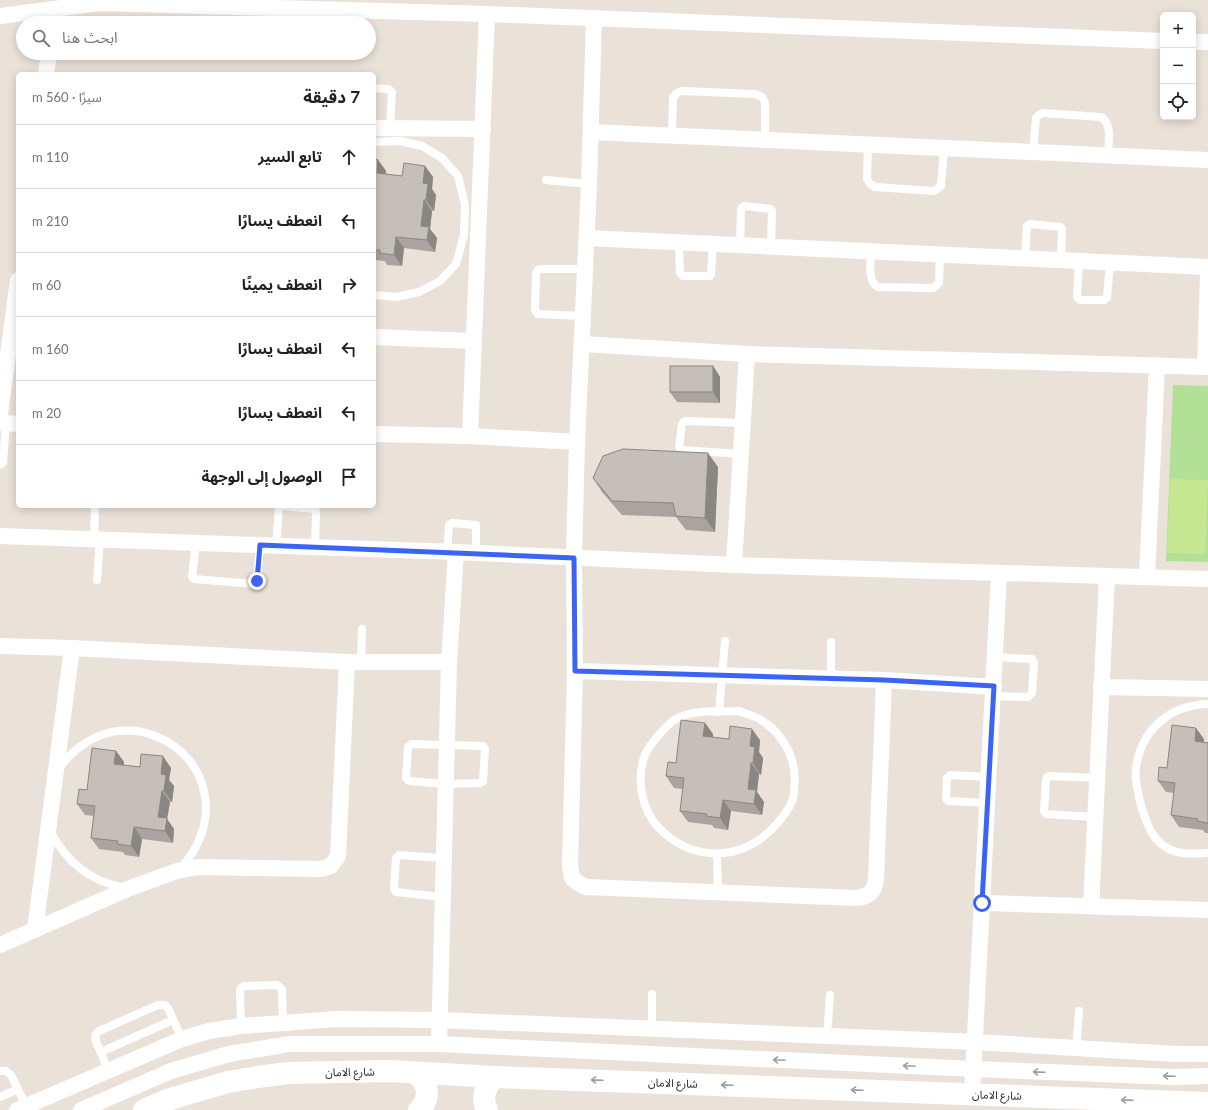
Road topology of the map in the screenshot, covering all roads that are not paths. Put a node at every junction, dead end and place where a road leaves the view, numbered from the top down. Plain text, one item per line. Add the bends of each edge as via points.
1 (487, 14) junction
2 (0, 16) edge
3 (54, 16) edge
4 (594, 18) junction
5 (1160, 41) edge
6 (1196, 42) edge
7 (1208, 42) edge
8 (48, 60) edge
9 (46, 72) edge
10 (376, 88) edge
11 (483, 129) junction
12 (591, 132) junction
13 (379, 133) edge
14 (672, 136) junction
15 (765, 140) junction
16 (868, 144) junction
17 (944, 148) junction
18 (1033, 152) junction
19 (1108, 156) junction
20 (1208, 160) edge
21 (546, 180) dead end
22 (589, 184) junction
23 (472, 222) junction
24 (587, 238) junction
25 (679, 243) junction
26 (712, 244) junction
27 (740, 246) junction
28 (771, 247) junction
29 (871, 252) junction
30 (940, 255) junction
31 (1024, 259) junction
32 (1061, 260) junction
33 (1079, 261) junction
34 (1110, 263) junction
35 (1208, 267) edge
36 (586, 269) junction
37 (1208, 274) edge
38 (376, 295) edge
39 (16, 310) edge
40 (584, 316) junction
41 (15, 325) edge
42 (376, 338) edge
43 (474, 341) junction
44 (583, 344) junction
45 (747, 354) junction
46 (1157, 366) junction
47 (1206, 367) edge
48 (6, 421) edge
49 (742, 423) junction
50 (376, 434) edge
51 (470, 436) junction
52 (578, 442) junction
53 (740, 454) junction
54 (0, 465) edge
55 (95, 508) edge
56 (279, 508) edge
57 (304, 508) edge
58 (0, 536) edge
59 (97, 539) junction
60 (196, 543) junction
61 (268, 545) junction
62 (315, 547) junction
63 (452, 552) junction
64 (476, 553) junction
65 (574, 558) junction
66 (734, 566) junction
67 (999, 574) junction
68 (1107, 576) junction
69 (1147, 577) junction
70 (1208, 579) edge
71 (97, 580) dead end
72 (362, 629) dead end
73 (725, 641) dead end
74 (831, 642) dead end
75 (0, 646) edge
76 (72, 648) junction
77 (995, 657) junction
78 (354, 662) junction
79 (449, 662) junction
80 (575, 671) junction
81 (723, 675) junction
82 (831, 678) junction
83 (884, 680) junction
84 (1101, 687) junction
85 (1208, 689) edge
86 (993, 691) junction
87 (1208, 704) edge
88 (719, 712) junction
89 (447, 745) junction
90 (55, 776) junction
91 (989, 777) junction
92 (1097, 778) junction
93 (446, 784) junction
94 (988, 803) junction
95 (1095, 818) junction
96 (48, 829) junction
97 (1208, 853) edge
98 (717, 855) junction
99 (443, 858) junction
100 (177, 872) junction
101 (130, 888) junction
102 (718, 892) junction
103 (442, 896) junction
104 (982, 903) junction
105 (1091, 906) junction
106 (1208, 910) edge
107 (35, 930) junction
108 (0, 944) edge
109 (652, 994) dead end
110 (830, 995) dead end
111 (1079, 1010) dead end
112 (173, 1020) junction
113 (439, 1020) junction
114 (283, 1023) junction
115 (240, 1026) junction
116 (652, 1029) junction
117 (827, 1036) junction
118 (182, 1039) junction
119 (975, 1042) junction
120 (439, 1044) junction
121 (1076, 1048) junction
122 (101, 1052) junction
123 (1208, 1054) edge
124 (974, 1069) junction
125 (108, 1070) junction
126 (0, 1071) edge
127 (415, 1073) junction
128 (1208, 1076) edge
129 (495, 1077) junction
130 (18, 1089) junction
131 (972, 1094) junction
132 (0, 1097) edge
133 (1208, 1103) edge
134 (21, 1108) edge
135 (81, 1110) edge
136 (144, 1110) edge
137 (419, 1110) edge
138 (487, 1110) edge

1 - 3 street via 99,3
1 - 4 street
1 - 11 street
2 - 3 street
4 - 5 street
4 - 12 street
6 - 7 street
8 - 9 street
10 - 13 lane via 392,92
11 - 13 street
11 - 23 street
12 - 14 street
12 - 22 street
13 - 23 lane via 422,146 442,158 458,176
14 - 15 street
14 - 15 lane via 674,98 677,93 682,91 755,94 762,96 765,103
15 - 16 street
16 - 17 street
16 - 17 lane via 867,179 870,184 875,187 934,191 941,186
17 - 18 street
18 - 19 street
18 - 19 lane via 1036,118 1043,113 1106,120 1109,125
19 - 20 street
21 - 22 lane
22 - 24 street
23 - 38 lane via 464,235 456,264 440,281 419,292 396,297
23 - 43 street
24 - 25 street
24 - 36 street
25 - 26 street
25 - 26 lane via 680,273 683,276 710,276
26 - 27 street
27 - 28 street
27 - 28 lane via 741,208 744,206 771,209
28 - 29 street
29 - 30 street
29 - 30 lane via 871,280 878,286 933,288 939,283
30 - 31 street
31 - 32 street
31 - 32 lane via 1027,226 1030,224 1061,227
32 - 33 street
33 - 34 street
33 - 34 lane via 1077,297 1080,300 1107,298
34 - 35 street
36 - 40 street
36 - 40 lane via 541,269 536,273 535,310 538,314
37 - 47 street
39 - 41 street
40 - 44 street
41 - 48 street
42 - 43 street
43 - 51 street
44 - 45 street
44 - 52 street
45 - 46 street
45 - 49 street
46 - 47 street
46 - 69 street
48 - 54 lane via 3,463
49 - 53 street
49 - 53 lane via 685,421 682,424 679,447 681,450
50 - 51 street
51 - 52 street
52 - 65 street
53 - 66 street
55 - 59 lane
56 - 61 lane
57 - 62 lane via 315,509 316,512
58 - 59 street
59 - 60 street
59 - 71 lane
60 - 61 street
60 - 61 lane via 192,577 194,580 254,584
61 - 62 street
62 - 63 street
63 - 64 street
63 - 64 lane via 449,525 452,523 476,525
63 - 79 street
64 - 65 street
65 - 66 street
65 - 80 street
66 - 67 street
67 - 68 street
67 - 77 street
68 - 69 street
68 - 84 street
69 - 70 street
72 - 78 lane
73 - 81 lane
74 - 82 lane
75 - 76 street
76 - 78 street
76 - 90 street
77 - 86 street
77 - 86 lane via 1032,660 1034,663 1031,696
78 - 79 street
78 - 100 street via 338,856 331,866 320,869 198,866
79 - 89 street
80 - 81 street
80 - 102 street via 570,865 572,878 586,887
81 - 82 street
81 - 88 lane
82 - 83 street
83 - 86 street
83 - 102 street via 876,878 871,893 856,898
84 - 85 street
84 - 92 street
86 - 91 street
87 - 97 lane via 1171,713 1155,726 1143,742 1136,768 1139,797 1146,823 1153,836 1164,846 1177,852
88 - 98 lane via 739,712 761,720 779,734 791,755 796,778 793,801 780,822 763,838 742,849
88 - 98 lane via 695,712 674,720 645,754 640,778 643,801 653,822 668,838 689,850
89 - 93 street
89 - 93 lane via 483,746 485,749 483,782
89 - 93 lane via 409,745 406,778 408,781
90 - 96 street
90 - 100 lane via 65,760 78,747 111,732 130,730 148,733 165,739 180,750 192,763 201,779 206,797 206,814 198,846
91 - 94 street
91 - 94 lane via 948,776 946,798 948,801
92 - 95 street
92 - 95 lane via 1050,776 1046,780 1044,811 1046,814
93 - 99 street
94 - 104 street
95 - 105 street
96 - 101 lane via 64,854 81,870 96,879
96 - 107 street
98 - 102 lane
99 - 103 street
99 - 103 lane via 397,856 394,889 396,892
100 - 101 street
101 - 107 street
103 - 113 street
104 - 105 street
104 - 119 street
105 - 106 street
107 - 108 street
109 - 116 lane
110 - 117 lane
111 - 121 lane
112 - 118 lane
112 - 122 lane
112 - 122 lane via 168,1008 158,1005 99,1031 95,1039
113 - 114 street via 335,1019
113 - 116 street
113 - 120 street
114 - 115 street
114 - 115 lane via 280,987 244,986 240,989
115 - 118 street
116 - 117 street
117 - 119 street
118 - 125 street
119 - 121 street
119 - 124 street
124 -> 120 street
120 - 135 street via 289,1044 259,1048 171,1070
121 - 123 street
122 - 125 lane
128 -> 124 street
124 - 131 street
125 - 134 street
126 - 130 lane via 6,1071 11,1075
127 - 129 street, شارع الامان
127 - 136 street, شارع الامان via 288,1073 258,1077 199,1090
127 - 137 street via 423,1079 427,1089 426,1100
131 -> 129 street, شارع الامان
129 - 138 street via 485,1090 484,1102
130 - 132 lane
130 - 134 lane
133 -> 131 street, شارع الامان

